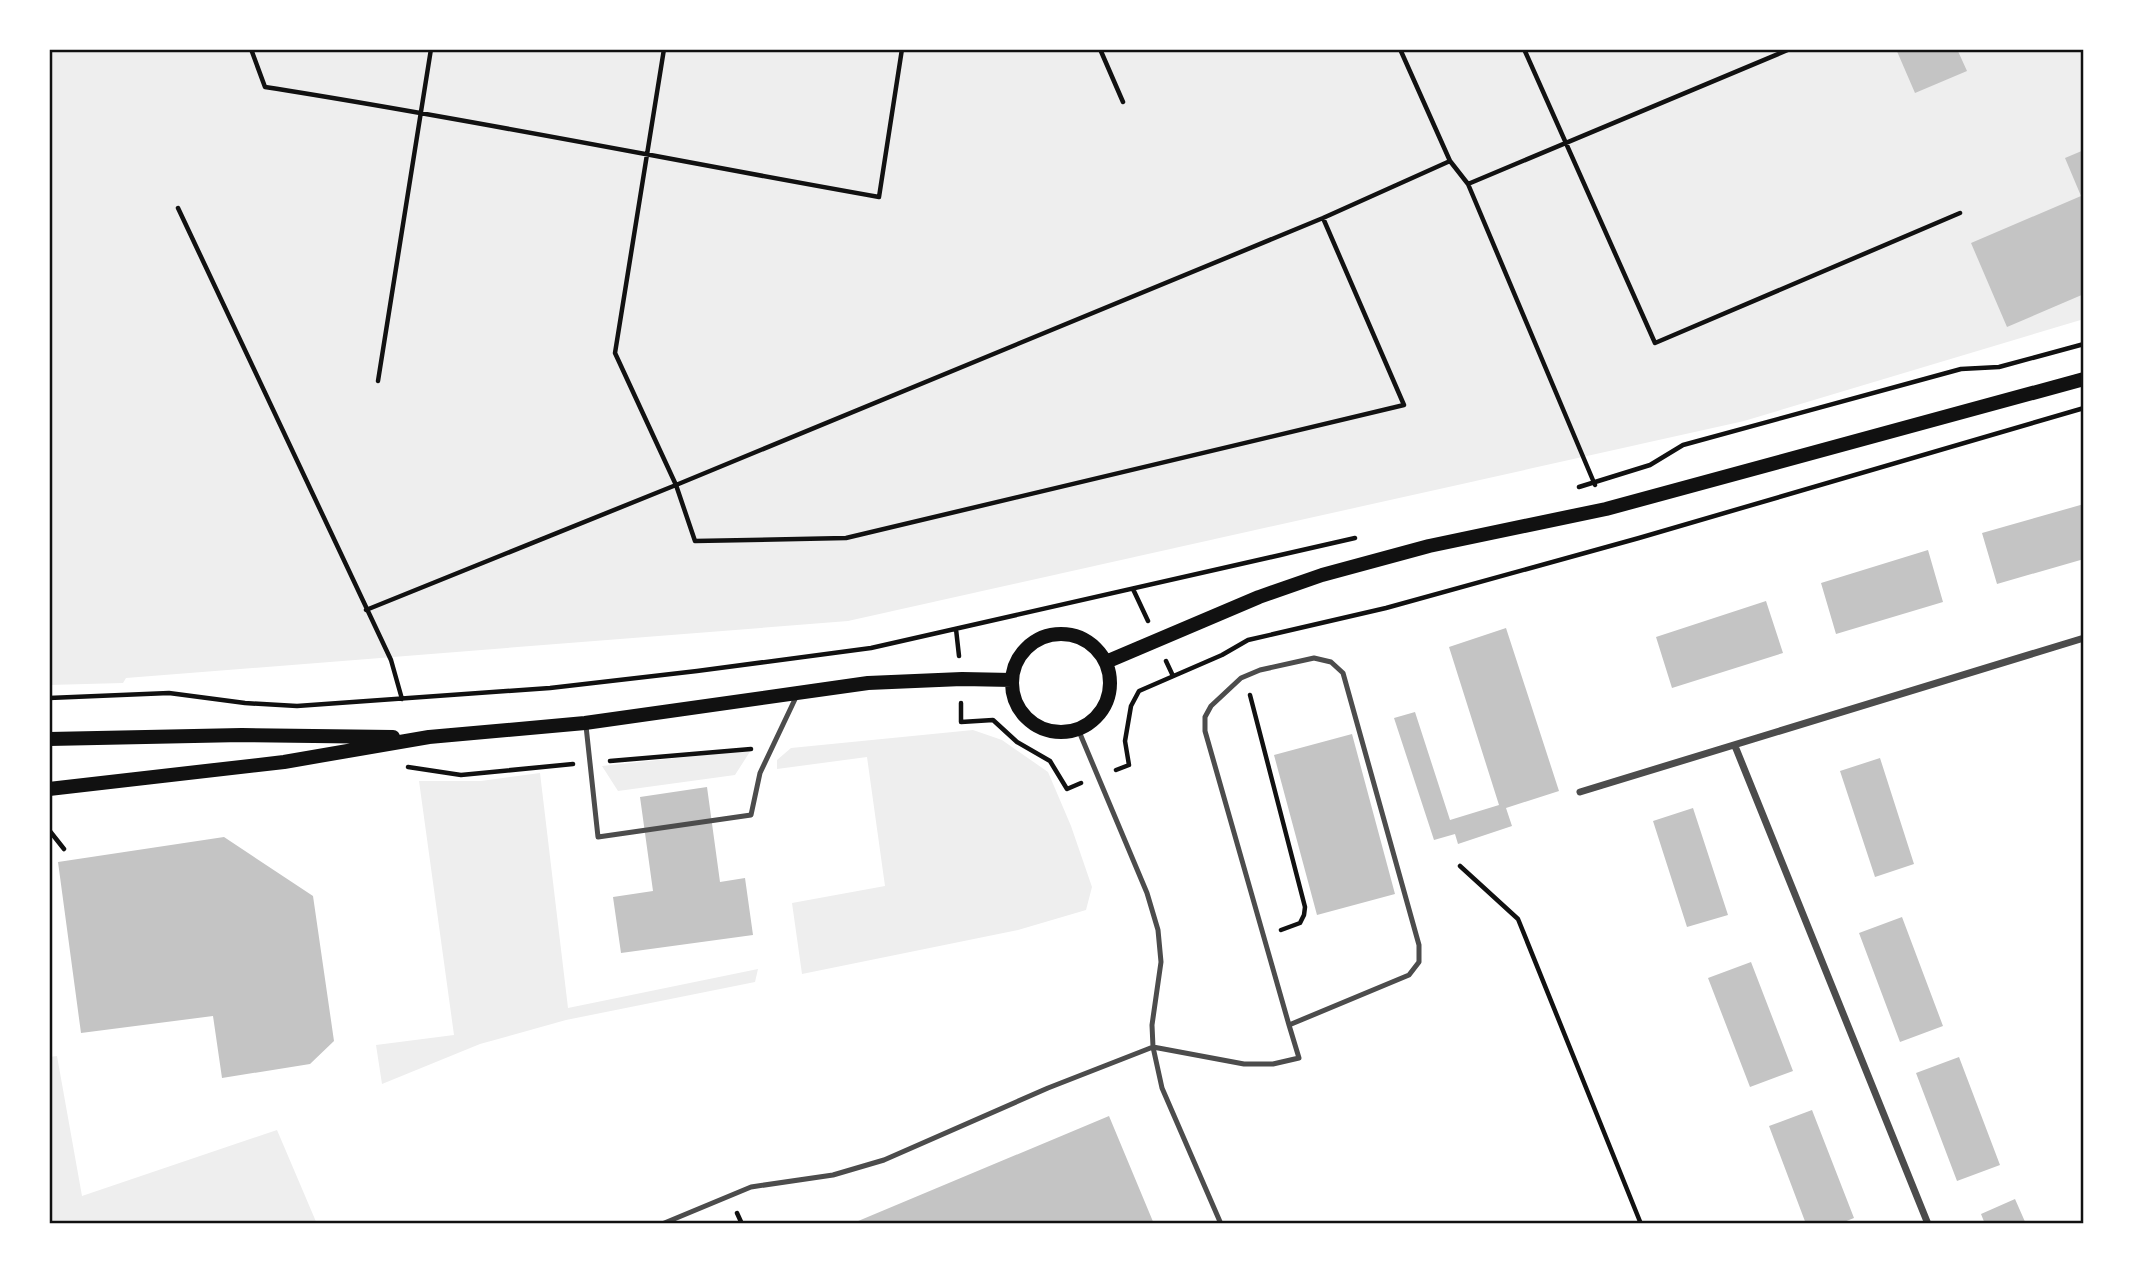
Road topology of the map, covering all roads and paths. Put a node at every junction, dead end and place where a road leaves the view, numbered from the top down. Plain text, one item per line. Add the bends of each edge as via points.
1 (251, 49) edge
2 (431, 49) edge
3 (664, 49) edge
4 (902, 49) edge
5 (1100, 49) edge
6 (1400, 49) edge
7 (1524, 49) edge
8 (1790, 49) edge
9 (1123, 102) dead end
10 (422, 112) junction
11 (1566, 143) junction
12 (647, 156) junction
13 (1450, 161) junction
14 (1468, 184) junction
15 (178, 208) dead end
16 (1960, 213) dead end
17 (1323, 218) junction
18 (2084, 344) edge
19 (2084, 379) edge
20 (378, 381) dead end
21 (2084, 408) edge
22 (1595, 483) junction
23 (676, 485) junction
24 (1567, 489) dead end
25 (1606, 509) junction
26 (1364, 536) dead end
27 (366, 610) junction
28 (957, 629) junction
29 (2084, 638) edge
30 (1222, 655) junction
31 (1106, 662) junction
32 (1241, 678) junction
33 (962, 679) junction
34 (1012, 680) junction
35 (798, 692) junction
36 (49, 698) edge
37 (402, 699) junction
38 (585, 723) junction
39 (1078, 729) junction
40 (429, 737) junction
41 (49, 739) edge
42 (774, 742) junction
43 (1735, 746) junction
44 (589, 763) junction
45 (407, 767) dead end
46 (1098, 776) junction
47 (49, 789) edge
48 (1580, 792) dead end
49 (49, 830) edge
50 (64, 849) dead end
51 (1460, 866) dead end
52 (1264, 936) junction
53 (1289, 1025) junction
54 (1153, 1047) junction
55 (662, 1224) edge
56 (1221, 1224) edge
57 (1641, 1224) edge
58 (1928, 1224) edge

1 - 10 path via 265,87
2 - 10 path
3 - 12 path
4 - 12 path via 879,197
5 - 9 path
6 - 13 path
7 - 11 path
8 - 11 path
10 - 12 path
10 - 20 path
11 - 14 path
11 - 16 path via 1655,343
12 - 23 path via 615,353
13 - 14 path
13 - 17 path
14 - 22 path
15 - 27 path
17 - 23 path
17 - 23 path via 1404,405 846,538 695,541
18 - 22 path via 1998,367 1961,369 1683,445 1650,465
19 - 25 main road
21 - 30 path via 1639,538 1248,640
22 - 24 path
22 - 25 path
23 - 27 path
25 - 31 main road via 1429,546 1322,575
26 - 28 path
27 - 37 path via 391,660
28 - 33 path
28 - 37 path via 872,648 698,671
29 - 43 street
30 - 32 path
30 - 46 path via 1139,691 1130,706 1125,741 1129,765
31 - 34 main road via 1090,642 1060,633 1032,643 1022,653
31 - 39 main road via 1111,687 1107,703 1097,717
32 - 52 lane via 1211,706 1205,731
32 - 52 path via 1248,690 1305,907 1300,923
32 - 53 lane via 1314,658 1331,662 1343,673 1419,945 1419,962 1409,975
33 - 34 main road
33 - 35 main road
33 - 46 path via 961,722 993,720 1017,742 1050,761 1067,789
34 - 39 main road via 1014,697 1034,724 1050,731
35 - 38 main road
35 - 42 lane
36 - 37 path via 169,693 298,706
38 - 40 main road
38 - 44 lane
39 - 46 lane
40 - 41 main road
40 - 47 main road via 284,762
42 - 44 path via 745,751
42 - 44 lane via 760,773 751,816 598,837
43 - 48 street
43 - 58 street
44 - 45 path via 461,775
46 - 54 lane via 1158,930 1161,962
49 - 50 path
51 - 57 path via 1518,919
52 - 53 lane
53 - 54 lane via 1299,1058 1273,1065
54 - 55 lane via 884,1160 833,1175 751,1188
54 - 56 lane via 1161,1088

